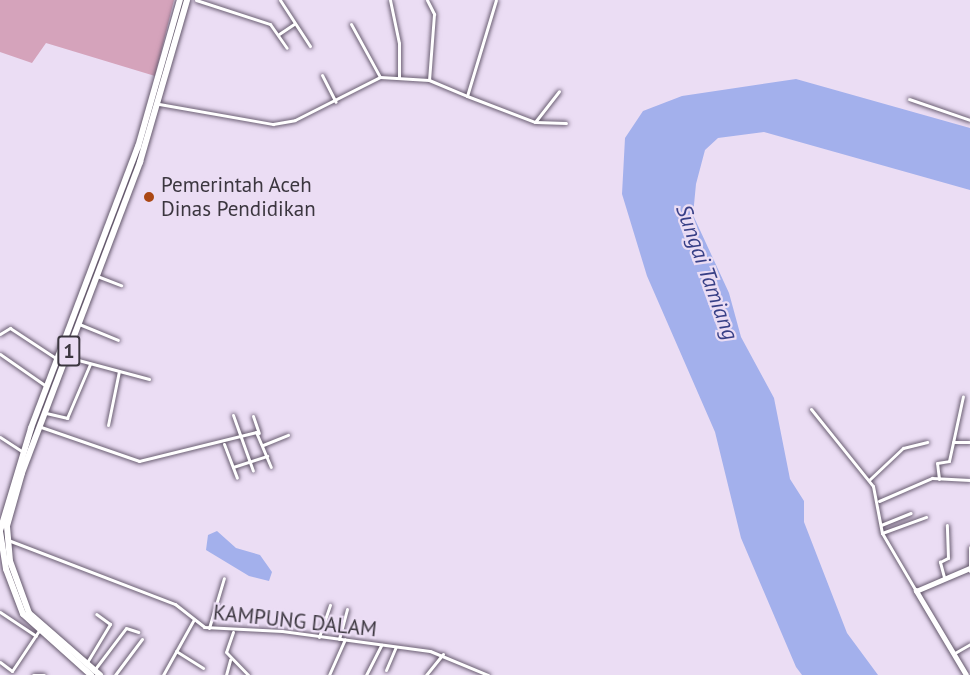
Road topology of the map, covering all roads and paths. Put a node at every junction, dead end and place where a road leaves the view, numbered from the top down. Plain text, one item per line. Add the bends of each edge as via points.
1 (180, 0) edge
2 (188, 0) edge
3 (196, 0) edge
4 (280, 0) edge
5 (390, 0) edge
6 (427, 0) edge
7 (496, 0) edge
8 (294, 24) junction
9 (351, 24) dead end
10 (279, 34) junction
11 (310, 46) dead end
12 (287, 48) dead end
13 (322, 75) dead end
14 (380, 77) junction
15 (399, 78) junction
16 (429, 80) junction
17 (559, 91) dead end
18 (467, 96) junction
19 (909, 99) dead end
20 (336, 102) junction
21 (159, 104) junction
22 (970, 120) edge
23 (535, 123) junction
24 (566, 123) dead end
25 (117, 211) junction
26 (97, 276) junction
27 (121, 285) dead end
28 (86, 296) junction
29 (79, 324) junction
30 (0, 334) edge
31 (118, 340) dead end
32 (0, 354) edge
33 (67, 357) junction
34 (59, 360) junction
35 (90, 364) junction
36 (119, 371) junction
37 (149, 379) dead end
38 (48, 387) junction
39 (963, 396) dead end
40 (44, 408) junction
41 (811, 410) dead end
42 (233, 414) dead end
43 (253, 416) dead end
44 (108, 425) dead end
45 (39, 426) junction
46 (259, 433) junction
47 (288, 435) dead end
48 (0, 437) edge
49 (242, 437) junction
50 (927, 442) dead end
51 (953, 442) junction
52 (970, 442) edge
53 (224, 444) junction
54 (263, 445) junction
55 (23, 452) junction
56 (267, 456) junction
57 (249, 462) junction
58 (233, 467) junction
59 (270, 467) dead end
60 (253, 471) dead end
61 (237, 478) dead end
62 (869, 480) junction
63 (970, 480) edge
64 (939, 481) junction
65 (878, 501) junction
66 (911, 513) dead end
67 (926, 517) dead end
68 (881, 525) junction
69 (947, 525) dead end
70 (882, 534) junction
71 (7, 540) junction
72 (970, 547) edge
73 (0, 565) edge
74 (6, 569) junction
75 (970, 569) edge
76 (944, 577) junction
77 (224, 579) dead end
78 (916, 591) junction
79 (330, 605) dead end
80 (347, 609) dead end
81 (0, 612) edge
82 (96, 614) dead end
83 (193, 621) junction
84 (209, 628) junction
85 (138, 632) dead end
86 (233, 632) junction
87 (37, 634) junction
88 (319, 637) junction
89 (142, 639) dead end
90 (339, 639) junction
91 (345, 639) junction
92 (970, 644) edge
93 (381, 645) junction
94 (396, 646) junction
95 (176, 651) junction
96 (442, 654) junction
97 (953, 654) junction
98 (230, 660) junction
99 (0, 663) edge
100 (86, 664) junction
101 (203, 668) dead end
102 (386, 670) dead end
103 (12, 671) junction
104 (95, 673) edge
105 (10, 675) edge
106 (33, 675) edge
107 (44, 675) edge
108 (115, 675) edge
109 (163, 675) edge
110 (226, 675) edge
111 (248, 675) edge
112 (329, 675) edge
113 (366, 675) edge
114 (426, 675) edge
115 (488, 675) edge
116 (966, 675) edge

1 - 25 highway, 1 via 150,114
2 - 21 highway, 1
3 - 10 street via 267,22
4 - 8 street
5 - 15 street
6 - 16 street via 434,14
7 - 18 street
8 - 10 street
8 - 11 street
9 - 14 street
10 - 12 street
13 - 20 street
14 - 15 street
14 - 20 street
15 - 16 street
16 - 18 street
17 - 23 street
18 - 23 street
19 - 22 street
20 - 21 street via 273,124
21 - 25 highway, 1
23 - 24 street
25 - 26 highway, 1
25 - 28 highway, 1
26 - 27 street
26 - 28 highway, 1
28 - 29 highway, 1
28 - 34 highway, 1
29 - 31 street
29 - 33 highway, 1
30 - 34 street via 10,328
32 - 38 street
33 - 35 street
33 - 40 highway, 1
34 - 38 highway, 1
35 - 36 street
35 - 40 street via 67,418
36 - 37 street
36 - 44 street
38 - 40 highway, 1
39 - 51 street
40 - 45 highway, 1
40 - 55 highway, 1
41 - 62 street
42 - 49 street
43 - 46 street
45 - 53 street via 140,461
45 - 71 highway, 1 via 16,490
46 - 49 street
46 - 54 street
47 - 54 street
48 - 55 street
49 - 53 street
49 - 57 street
50 - 62 street via 903,448
51 - 52 street
51 - 64 street via 949,462 937,463
53 - 58 street
54 - 56 street
55 - 74 highway, 1 via 3,515
56 - 57 street
56 - 59 street
57 - 58 street
57 - 60 street
58 - 61 street
62 - 65 street
63 - 64 street
64 - 65 street via 930,479
65 - 68 street
66 - 68 street
67 - 70 street
68 - 70 street
69 - 76 street via 948,558 940,562
70 - 78 street
71 - 83 street, KAMPUNG DALAM via 175,604
71 - 100 highway, 1 via 29,613
72 - 75 street
73 - 74 street
74 - 87 highway, 1 via 18,605
75 - 76 street
76 - 78 street
77 - 84 street
78 - 97 street
79 - 88 street
80 - 90 street
81 - 87 street
82 - 100 street via 110,624
83 - 84 street, KAMPUNG DALAM
83 - 95 street
84 - 86 street, KAMPUNG DALAM
85 - 104 street via 126,628
86 - 88 street, KAMPUNG DALAM
86 - 98 street via 226,650
87 - 103 street
87 - 104 highway, 1
88 - 90 street, KAMPUNG DALAM
89 - 108 street
90 - 91 street, KAMPUNG DALAM
91 - 93 street, KAMPUNG DALAM
91 - 112 street
92 - 97 street
93 - 94 street, KAMPUNG DALAM
93 - 113 street
94 - 96 street, KAMPUNG DALAM
94 - 102 street
95 - 101 street
95 - 109 street
96 - 114 street
96 - 115 street, KAMPUNG DALAM
97 - 116 street
98 - 110 street
98 - 111 street
99 - 103 street
100 - 104 highway, 1
103 - 105 street
106 - 107 street

